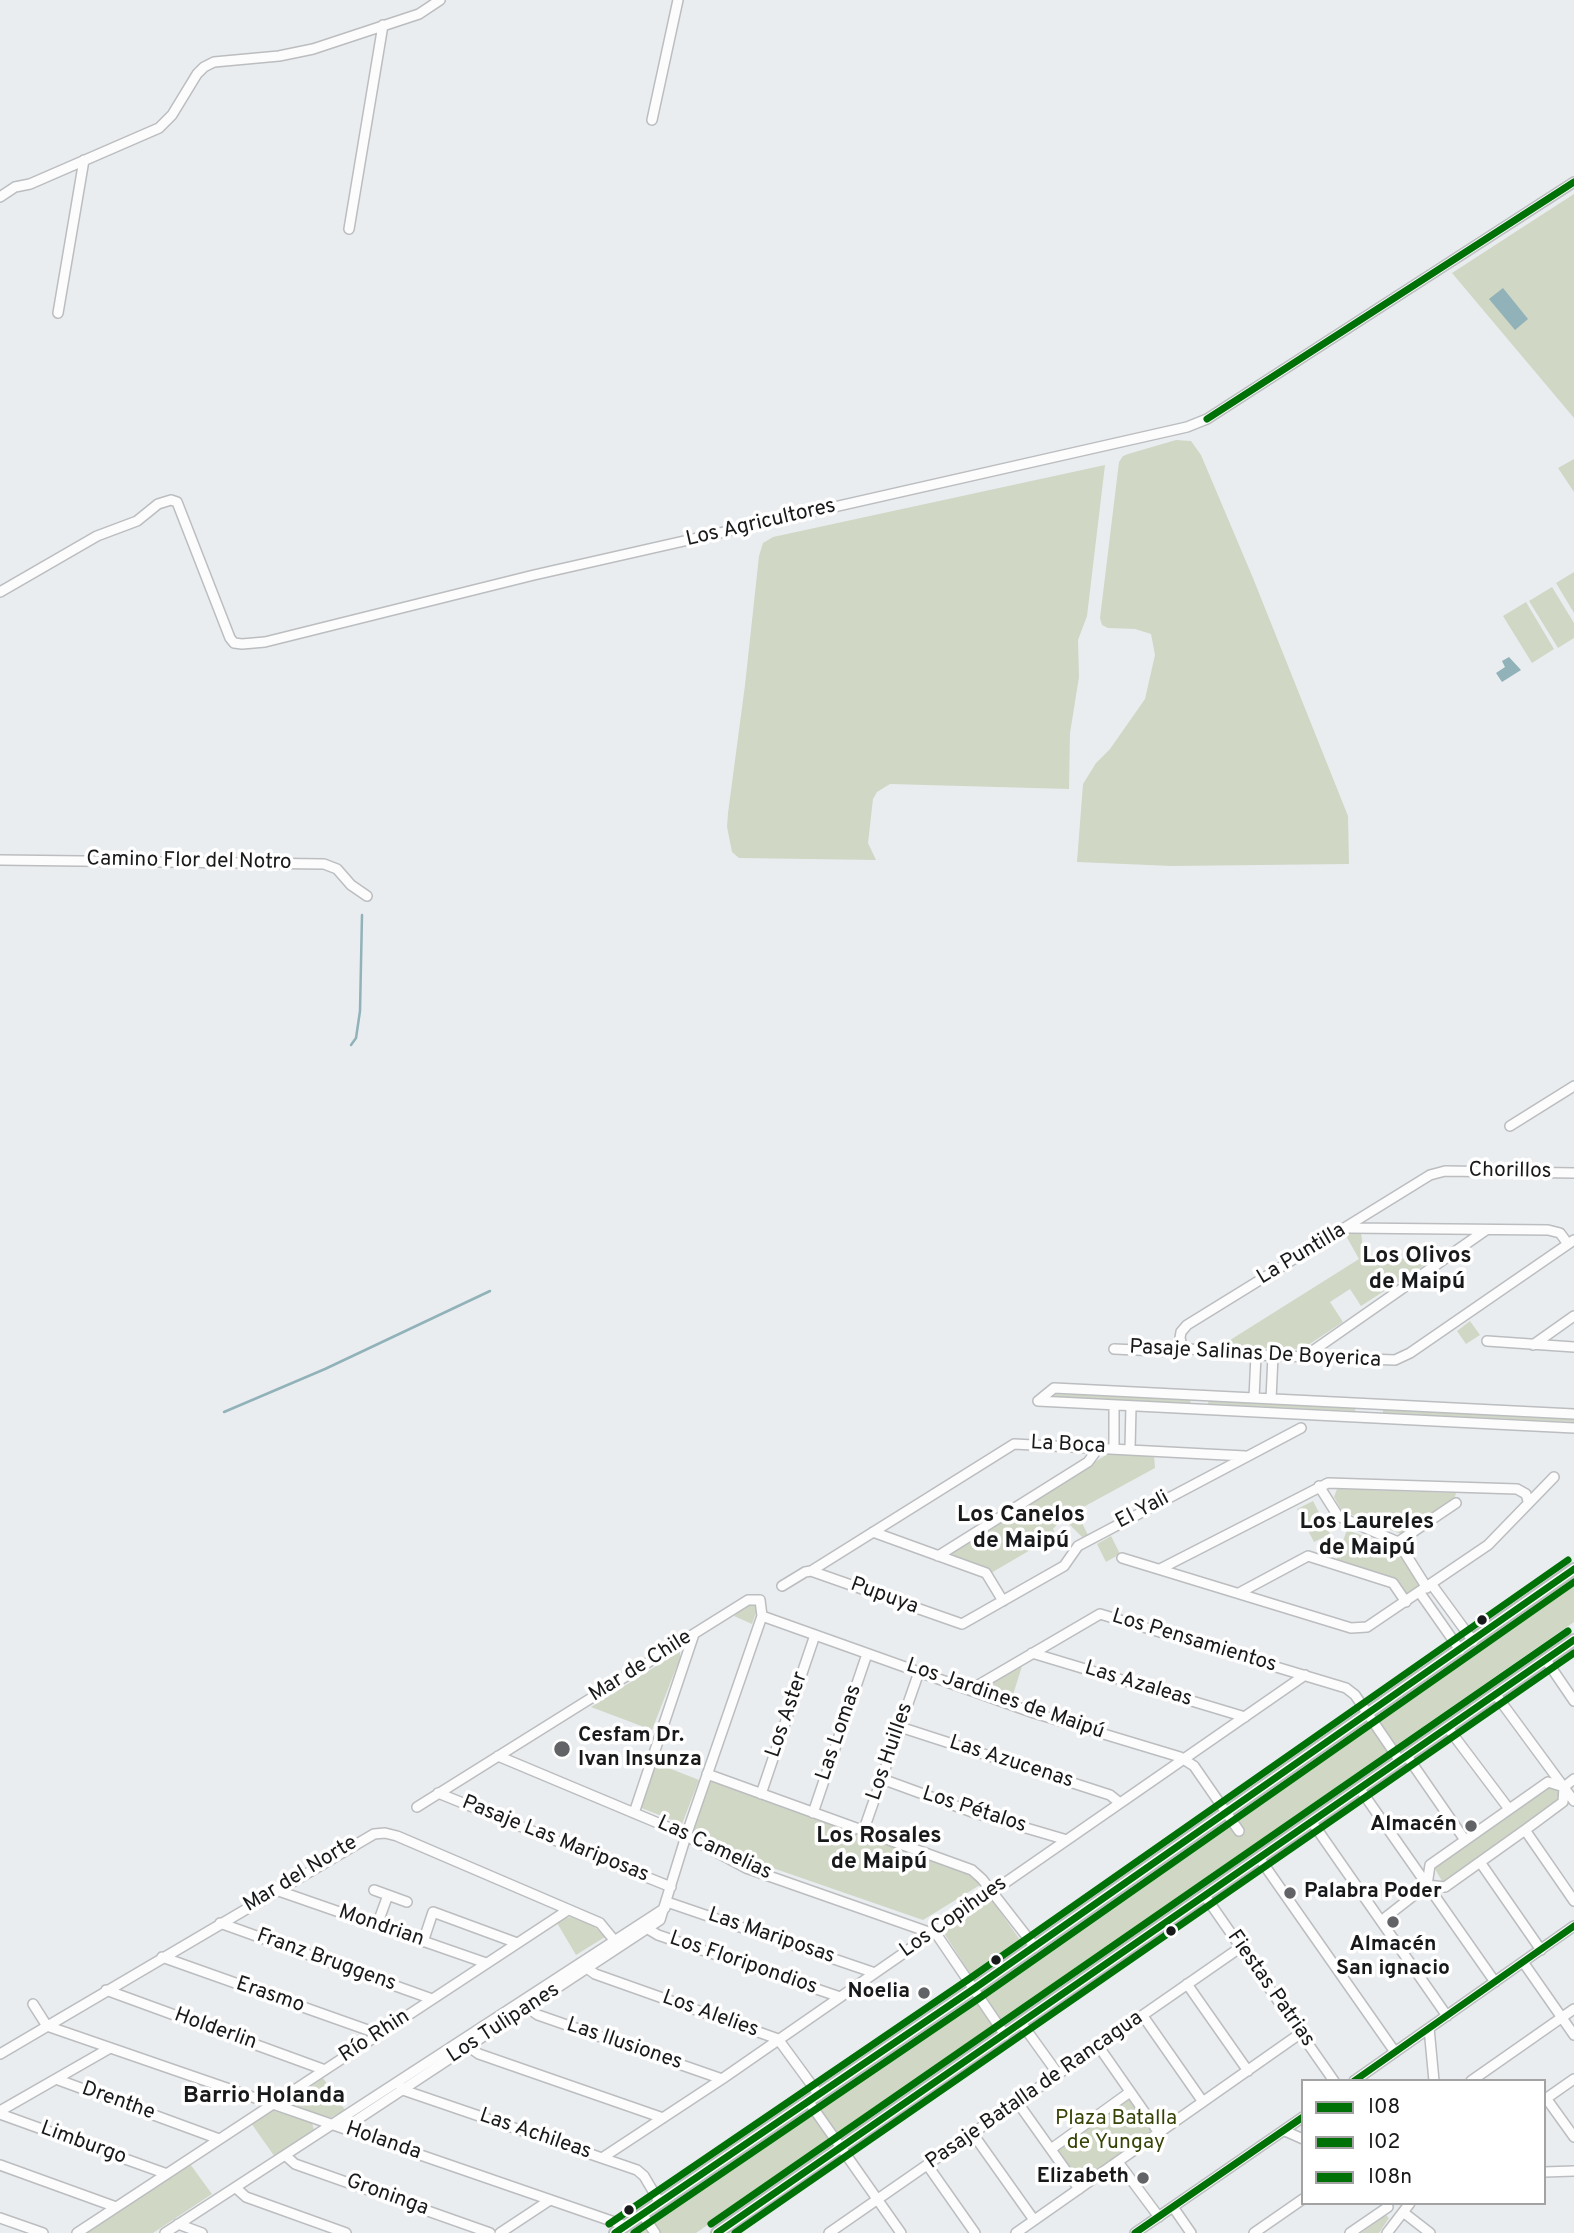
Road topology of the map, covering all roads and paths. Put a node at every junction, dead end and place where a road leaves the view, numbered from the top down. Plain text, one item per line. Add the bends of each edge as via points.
1 (440, 0) edge
2 (678, 0) edge
3 (383, 25) junction
4 (652, 120) dead end
5 (83, 160) junction
6 (1574, 182) edge
7 (0, 197) edge
8 (349, 229) dead end
9 (58, 313) dead end
10 (0, 592) edge
11 (0, 860) edge
12 (366, 896) dead end
13 (1574, 1086) edge
14 (1510, 1126) dead end
15 (1445, 1171) joint
16 (1574, 1173) edge
17 (1347, 1228) junction
18 (1486, 1230) junction
19 (1571, 1242) edge
20 (1574, 1316) edge
21 (1487, 1341) dead end
22 (1533, 1345) junction
23 (1574, 1347) edge
24 (1114, 1349) dead end
25 (1190, 1349) junction
26 (1256, 1355) junction
27 (1273, 1356) junction
28 (1304, 1357) junction
29 (1199, 1395) junction
30 (1254, 1398) junction
31 (1271, 1399) junction
32 (1370, 1404) junction
33 (1114, 1405) junction
34 (1131, 1406) junction
35 (1198, 1409) junction
36 (1574, 1414) edge
37 (1369, 1418) junction
38 (1301, 1428) dead end
39 (1574, 1428) edge
40 (1094, 1448) junction
41 (1114, 1449) junction
42 (1130, 1449) junction
43 (1247, 1456) junction
44 (1554, 1476) dead end
45 (1319, 1486) junction
46 (1528, 1501) junction
47 (1456, 1503) dead end
48 (873, 1532) junction
49 (1398, 1542) junction
50 (937, 1556) junction
51 (1122, 1558) dead end
52 (1160, 1569) junction
53 (1574, 1569) edge
54 (811, 1571) junction
55 (782, 1586) dead end
56 (1426, 1588) junction
57 (1239, 1593) junction
58 (760, 1600) joint
59 (1003, 1601) junction
60 (1406, 1602) junction
61 (762, 1615) junction
62 (957, 1623) joint
63 (694, 1634) junction
64 (815, 1635) junction
65 (1574, 1640) edge
66 (1473, 1641) junction
67 (1460, 1650) junction
68 (1032, 1653) junction
69 (867, 1654) junction
70 (1546, 1660) junction
71 (919, 1672) junction
72 (1305, 1675) junction
73 (970, 1690) junction
74 (1496, 1695) junction
75 (1574, 1701) edge
76 (1368, 1714) junction
77 (1245, 1717) junction
78 (900, 1727) junction
79 (1448, 1728) junction
80 (498, 1756) junction
81 (1403, 1758) junction
82 (1184, 1759) junction
83 (707, 1774) junction
84 (882, 1779) junction
85 (1574, 1779) edge
86 (1564, 1787) junction
87 (1360, 1789) junction
88 (438, 1793) junction
89 (761, 1794) junction
90 (1574, 1801) edge
91 (1120, 1803) junction
92 (417, 1807) dead end
93 (1509, 1809) junction
94 (634, 1813) junction
95 (1227, 1813) junction
96 (813, 1814) junction
97 (1312, 1822) junction
98 (1525, 1830) junction
99 (1239, 1831) dead end
100 (863, 1832) junction
101 (686, 1836) junction
102 (1068, 1840) junction
103 (1465, 1840) junction
104 (1260, 1858) junction
105 (1480, 1862) junction
106 (1427, 1885) junction
107 (671, 1888) junction
108 (276, 1890) junction
109 (374, 1890) dead end
110 (992, 1892) junction
111 (388, 1895) junction
112 (1205, 1896) junction
113 (1574, 1901) edge
114 (407, 1902) dead end
115 (666, 1905) junction
116 (568, 1909) junction
117 (1381, 1921) junction
118 (220, 1923) junction
119 (377, 1925) junction
120 (1574, 1926) edge
121 (648, 1930) junction
122 (933, 1933) junction
123 (614, 1940) junction
124 (424, 1942) junction
125 (517, 1943) junction
126 (1034, 1947) junction
127 (1241, 1947) junction
128 (1541, 1950) junction
129 (162, 1957) junction
130 (1523, 1962) junction
131 (486, 1964) junction
132 (584, 1965) junction
133 (874, 1973) junction
134 (1494, 1982) junction
135 (1187, 1984) junction
136 (975, 1988) junction
137 (106, 1990) junction
138 (840, 1997) junction
139 (432, 1999) junction
140 (33, 2004) dead end
141 (528, 2008) junction
142 (1574, 2009) edge
143 (1143, 2016) junction
144 (1447, 2016) junction
145 (1562, 2018) junction
146 (1022, 2024) junction
147 (47, 2026) junction
148 (1429, 2028) junction
149 (1301, 2033) junction
150 (379, 2034) junction
151 (1005, 2035) junction
152 (1574, 2035) edge
153 (778, 2039) junction
154 (469, 2047) junction
155 (1099, 2047) junction
156 (110, 2048) junction
157 (1395, 2052) junction
158 (0, 2054) edge
159 (325, 2070) junction
160 (1248, 2070) junction
161 (1058, 2074) junction
162 (722, 2078) junction
163 (56, 2079) junction
164 (1333, 2079) edge
165 (1357, 2079) edge
166 (1434, 2079) edge
167 (1474, 2079) edge
168 (1574, 2079) edge
169 (401, 2086) junction
170 (1130, 2092) junction
171 (814, 2098) junction
172 (1546, 2098) edge
173 (1546, 2100) edge
174 (1203, 2102) junction
175 (1018, 2103) junction
176 (272, 2104) junction
177 (0, 2113) edge
178 (1301, 2117) edge
179 (663, 2118) junction
180 (333, 2125) junction
181 (1281, 2132) junction
182 (1159, 2133) junction
183 (973, 2134) junction
184 (1574, 2137) edge
185 (1301, 2138) edge
186 (219, 2139) junction
187 (842, 2149) junction
188 (1051, 2149) junction
189 (286, 2156) junction
190 (603, 2158) junction
191 (1118, 2162) junction
192 (0, 2165) edge
193 (928, 2166) junction
194 (1574, 2171) edge
195 (1546, 2172) edge
196 (167, 2174) junction
197 (236, 2188) junction
198 (1079, 2189) junction
199 (877, 2199) junction
200 (550, 2200) junction
201 (1301, 2200) edge
202 (660, 2203) junction
203 (1387, 2205) edge
204 (1408, 2205) edge
205 (116, 2207) junction
206 (1173, 2207) junction
207 (643, 2215) junction
208 (1400, 2216) junction
209 (1159, 2217) junction
210 (0, 2218) edge
211 (1034, 2220) junction
212 (178, 2224) junction
213 (626, 2226) junction
214 (43, 2233) edge
215 (77, 2233) edge
216 (165, 2233) edge
217 (202, 2233) edge
218 (346, 2233) edge
219 (490, 2233) edge
220 (500, 2233) edge
221 (615, 2233) edge
222 (655, 2233) edge
223 (717, 2233) edge
224 (829, 2233) edge
225 (901, 2233) edge
226 (975, 2233) edge
227 (1016, 2233) edge
228 (1135, 2233) edge
229 (1191, 2233) edge
230 (1254, 2233) edge
231 (1350, 2233) edge
232 (1387, 2233) edge
233 (1430, 2233) edge

1 - 3 street via 419,14
2 - 4 street
3 - 5 street via 279,57 227,60 204,67 167,123
3 - 8 street
5 - 7 street
5 - 9 street
6 - 10 street, Los Agricultores via 1208,419 1187,427 534,575 265,642 242,645 230,638 177,502 171,500
11 - 12 street, Camino Flor del Notro via 324,864 337,869
13 - 14 street
15 - 16 street, Chorillos
15 - 17 street, La Puntilla via 1430,1175
17 - 18 street
17 - 25 street, La Puntilla via 1187,1325 1180,1338 1182,1346
18 - 19 street via 1555,1230
18 - 28 street
19 - 28 street, Pasaje Salinas De Boyerica via 1395,1360
20 - 22 street
21 - 22 street
22 - 23 street
24 - 25 street, Pasaje Salinas De Boyerica
25 - 26 street, Pasaje Salinas De Boyerica
26 - 27 street, Pasaje Salinas De Boyerica
26 - 30 street
27 - 28 street, Pasaje Salinas De Boyerica
27 - 31 street
29 - 30 street
29 - 33 street via 1054,1388 1038,1401
29 - 35 street
30 - 31 street
31 - 32 street
32 - 36 street
32 - 37 street
33 - 34 street
33 - 41 street
34 - 35 street
34 - 42 street
35 - 37 street
37 - 39 street
38 - 43 street, El Yali
40 - 41 street, La Boca
40 - 48 street, La Boca via 1008,1446
40 - 50 street via 1088,1462
41 - 42 street, La Boca
42 - 43 street, La Boca
43 - 59 street, El Yali via 1078,1546 1064,1566
44 - 46 street
45 - 46 street via 1336,1482 1517,1489 1527,1494
45 - 49 street via 1338,1516
45 - 52 street
46 - 56 street via 1488,1545
47 - 49 street
48 - 50 street
48 - 54 street, La Boca
49 - 56 street
50 - 59 street via 986,1573
51 - 52 street
52 - 57 street
53 - 66 street
54 - 55 street, La Boca
54 - 62 street, Pupuya
56 - 60 street
56 - 66 street
56 - 67 street
57 - 60 street via 1351,1628 1367,1628
57 - 60 street via 1308,1556 1393,1583
58 - 61 street, Los Tulipanes
58 - 63 street, Mar de Chile via 748,1600
59 - 62 street, El Yali
61 - 64 street, Los Jardines de Maipú
61 - 83 street, Los Tulipanes
63 - 80 street, Mar de Chile
63 - 94 street
64 - 69 street, Los Jardines de Maipú
64 - 89 street, Los Aster
65 - 70 street
66 - 67 street
67 - 76 street
68 - 72 street, Los Pensamientos via 1100,1614
68 - 73 street, Los Pensamientos
68 - 77 street, Las Azaleas
69 - 71 street, Los Jardines de Maipú
69 - 96 street, Las Lomas
70 - 74 street
70 - 75 street
71 - 73 street, Los Jardines de Maipú
71 - 78 street, Los Huilles
72 - 76 street, Los Pensamientos via 1349,1689
72 - 77 street, Los Copihues
73 - 82 street, Los Jardines de Maipú
74 - 79 street
74 - 86 street
76 - 81 street, Los Pensamientos
76 - 95 street
77 - 82 street, Los Copihues
78 - 84 street, Los Huilles
78 - 91 street, Las Azucenas via 1110,1795
79 - 81 street
79 - 93 street
80 - 88 street, Mar de Chile
80 - 94 street, Las Camelias
81 - 87 street
81 - 103 street, Los Pensamientos
82 - 91 street, Los Copihues
82 - 95 street
83 - 89 street
83 - 101 street, Los Tulipanes
84 - 100 street, Los Huilles
84 - 102 street, Los Pétalos
85 - 86 street
86 - 90 street
86 - 93 street via 1548,1782
86 - 98 street via 1563,1802
87 - 97 street
87 - 106 street
88 - 92 street, Mar de Chile
88 - 107 street, Pasaje Las Mariposas
89 - 96 street
91 - 102 street, Los Copihues
93 - 103 street
94 - 101 street, Las Camelias
95 - 99 street
95 - 126 street
96 - 100 street
97 - 104 street
97 - 117 street
98 - 105 street
98 - 113 street
100 - 110 street via 972,1870
101 - 107 street, Los Tulipanes
101 - 122 street, Las Camelias via 746,1868
102 - 110 street, Los Copihues
103 - 106 street via 1430,1865
104 - 112 street
104 - 157 street
105 - 106 street via 1445,1888
105 - 128 street
106 - 117 street
106 - 134 street
107 - 115 street, Los Tulipanes
108 - 116 street, Mar del Norte via 368,1836 385,1833
108 - 118 street, Mar del Norte
108 - 119 street, Mondrian
109 - 111 street
110 - 122 street, Los Copihues
110 - 126 street
111 - 114 street
111 - 119 street
112 - 127 street, Fiestas Patrias
112 - 146 street
115 - 121 street, Los Tulipanes via 660,1920
115 - 123 street, Los Tulipanes
115 - 133 street, Las Mariposas
116 - 123 street, Mar del Norte via 600,1923
116 - 125 street, Río Rhin
117 - 144 street
118 - 129 street, Mar del Norte
118 - 139 street, Franz Bruggens
119 - 124 street, Mondrian
120 - 128 street
121 - 132 street, Los Tulipanes
121 - 138 street, Los Floripondios
122 - 133 street, Los Copihues
122 - 136 street
123 - 132 street, Los Tulipanes
124 - 125 street via 433,1912
124 - 131 street, Mondrian
125 - 131 street, Río Rhin
126 - 136 street
127 - 135 street, Pasaje Batalla de Rancagua
127 - 149 street, Fiestas Patrias
128 - 130 street
129 - 137 street, Mar del Norte
129 - 150 street, Erasmo
130 - 134 street
130 - 145 street
131 - 139 street, Río Rhin
132 - 141 street, Los Tulipanes
132 - 153 street, Los Alelies via 595,1974
132 - 169 street, Los Tulipanes
133 - 138 street, Los Copihues
134 - 144 street
135 - 143 street, Pasaje Batalla de Rancagua
135 - 160 street
136 - 151 street
136 - 171 street
137 - 147 street, Mar del Norte
137 - 159 street, Holderlin
138 - 153 street, Los Copihues
139 - 150 street, Río Rhin
140 - 147 street
141 - 154 street, Los Tulipanes
141 - 162 street, Las Ilusiones
142 - 145 street
143 - 155 street, Pasaje Batalla de Rancagua
143 - 174 street
144 - 148 street
145 - 152 street
145 - 167 street
146 - 151 street
146 - 161 street
147 - 156 street, Holanda
147 - 158 street, Mar del Norte
148 - 157 street
148 - 166 street
149 - 160 street
149 - 164 street, Fiestas Patrias
150 - 159 street, Río Rhin
151 - 187 street
153 - 162 street, Los Copihues
153 - 171 street, Los Alelies
154 - 169 street, Los Tulipanes
154 - 179 street
155 - 161 street, Pasaje Batalla de Rancagua
155 - 170 street
156 - 163 street
156 - 176 street, Holanda
157 - 165 street
159 - 176 street, Río Rhin
160 - 174 street
161 - 175 street, Pasaje Batalla de Rancagua
162 - 179 street, Los Copihues
163 - 177 street
163 - 186 street, Drenthe
168 - 172 street
169 - 180 street, Los Tulipanes via 352,2123
169 - 190 street, Las Achileas
170 - 182 street
170 - 188 street
171 - 187 street, Los Alelies
171 - 202 street
173 - 184 street
174 - 182 street
175 - 183 street, Pasaje Batalla de Rancagua
175 - 188 street
176 - 180 street, Holanda
176 - 186 street, Río Rhin
177 - 196 street, Limburgo
178 - 181 street
179 - 190 street, Los Copihues
180 - 189 street, Los Tulipanes
180 - 200 street, Holanda
181 - 185 street
181 - 206 street
182 - 191 street
183 - 193 street, Pasaje Batalla de Rancagua
183 - 211 street
186 - 196 street, Río Rhin
187 - 199 street, Los Alelies
187 - 223 street
188 - 198 street
189 - 197 street, Los Tulipanes
189 - 219 street, Groninga via 295,2164
190 - 202 street, Las Achileas via 640,2171
191 - 198 street
191 - 209 street
192 - 205 street
193 - 199 street, Pasaje Batalla de Rancagua
193 - 226 street
194 - 195 street
196 - 205 street, Río Rhin
197 - 212 street, Los Tulipanes
197 - 218 street via 246,2197
198 - 211 street
199 - 224 street, Pasaje Batalla de Rancagua
199 - 225 street, Los Alelies
200 - 213 street, Holanda
200 - 220 street
201 - 230 street
202 - 207 street
203 - 208 street
203 - 231 street
204 - 208 street
205 - 215 street, Río Rhin
206 - 209 street
206 - 229 street
207 - 213 street
207 - 222 street
208 - 232 street
208 - 233 street
209 - 228 street
210 - 214 street
211 - 227 street
212 - 216 street, Los Tulipanes
212 - 217 street
213 - 221 street

